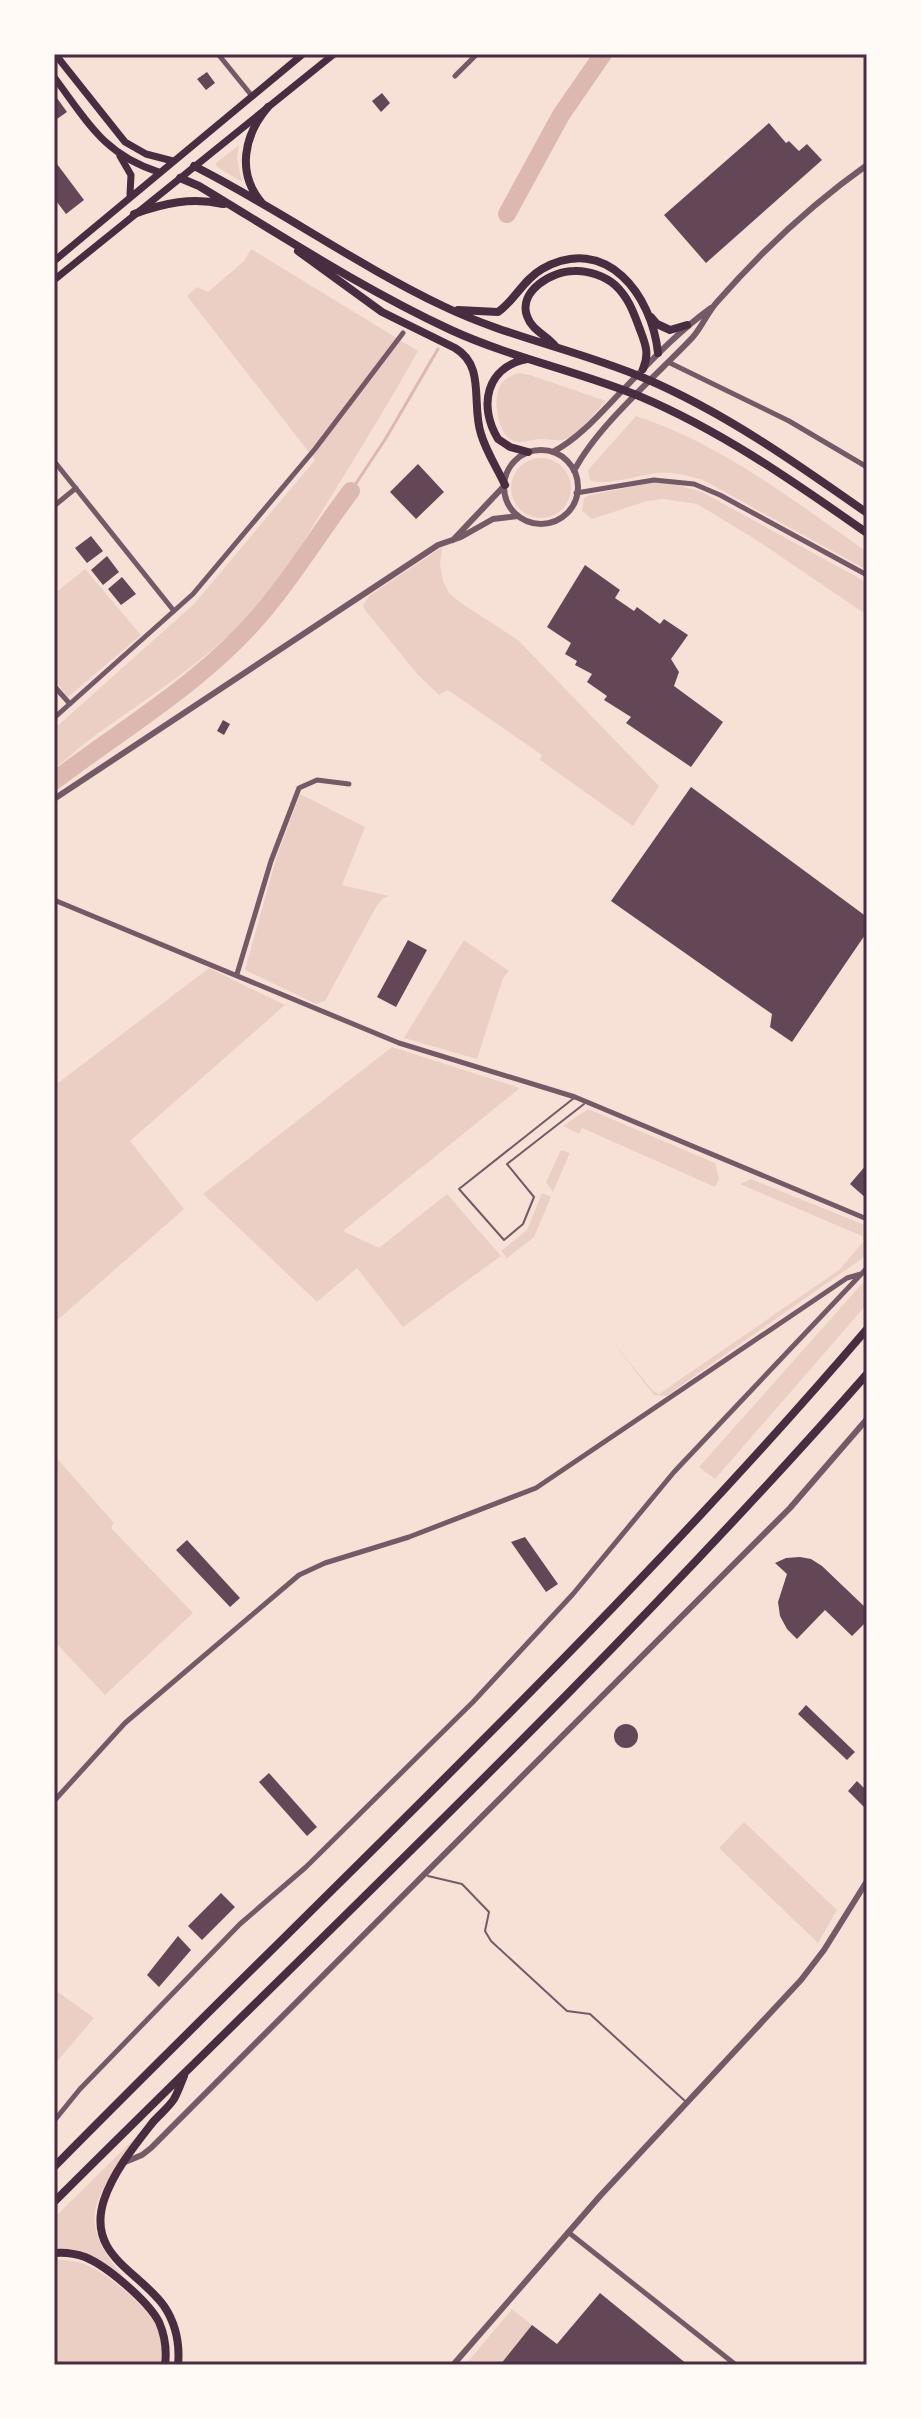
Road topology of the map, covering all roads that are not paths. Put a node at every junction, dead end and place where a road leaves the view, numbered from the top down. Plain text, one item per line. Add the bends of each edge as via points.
1 (55, 54) edge
2 (218, 54) edge
3 (303, 54) edge
4 (334, 54) edge
5 (477, 54) edge
6 (455, 76) dead end
7 (54, 77) edge
8 (252, 96) junction
9 (268, 107) junction
10 (120, 156) junction
11 (173, 161) junction
12 (867, 165) edge
13 (194, 166) junction
14 (159, 172) junction
15 (180, 178) junction
16 (127, 199) junction
17 (234, 207) junction
18 (268, 208) junction
19 (134, 214) junction
20 (276, 232) junction
21 (54, 261) edge
22 (54, 280) edge
23 (714, 306) junction
24 (453, 311) junction
25 (648, 313) junction
26 (687, 325) junction
27 (403, 333) dead end
28 (646, 345) junction
29 (556, 347) junction
30 (658, 353) junction
31 (532, 358) junction
32 (668, 362) junction
33 (643, 369) junction
34 (528, 452) junction
35 (553, 452) junction
36 (54, 461) edge
37 (867, 467) edge
38 (574, 471) junction
39 (505, 485) junction
40 (76, 488) junction
41 (576, 493) junction
42 (54, 506) edge
43 (867, 513) edge
44 (518, 516) junction
45 (867, 533) edge
46 (453, 540) junction
47 (867, 575) edge
48 (174, 611) junction
49 (54, 686) edge
50 (70, 704) junction
51 (54, 718) edge
52 (349, 784) dead end
53 (54, 799) edge
54 (54, 900) edge
55 (237, 974) junction
56 (575, 1097) junction
57 (587, 1102) junction
58 (867, 1219) edge
59 (867, 1268) edge
60 (862, 1274) junction
61 (867, 1329) edge
62 (867, 1374) edge
63 (867, 1419) edge
64 (54, 1801) edge
65 (423, 1873) junction
66 (867, 1881) edge
67 (186, 2071) junction
68 (686, 2102) junction
69 (54, 2121) edge
70 (124, 2162) junction
71 (54, 2167) edge
72 (54, 2202) edge
73 (568, 2232) junction
74 (54, 2253) edge
75 (165, 2365) edge
76 (178, 2365) edge
77 (453, 2365) edge
78 (736, 2365) edge

1 - 11 main road via 125,142
2 - 8 street
3 - 8 main road
4 - 9 main road
5 - 6 street
7 - 10 main road
8 - 11 main road
9 - 13 main road
9 - 18 highway via 252,132 245,159 252,189
10 - 14 main road
10 - 16 main road via 131,175
11 - 13 main road
11 - 14 main road
12 - 23 street via 794,225
13 - 15 main road
13 - 18 highway
14 - 15 main road
14 - 16 main road
15 - 17 highway
15 - 19 main road
16 - 21 main road
17 - 19 highway via 183,201
17 - 20 highway
18 - 24 highway
19 - 22 main road
20 - 31 highway via 408,309
20 - 39 highway via 382,312 466,355 476,379 480,433
23 - 26 street
23 - 32 street
24 - 25 highway via 498,312 537,272 580,259 625,277
24 - 29 highway
25 - 26 highway via 664,328
25 - 30 highway
26 - 30 street
27 - 48 street via 315,449
28 - 29 highway via 630,303 613,283 575,270 540,283 526,302 532,327
28 - 30 highway
28 - 33 highway
29 - 43 highway via 662,386 743,430
30 - 32 street
30 - 33 street
31 - 34 highway via 498,373 488,404 498,439
31 - 45 highway via 649,400 713,432
32 - 37 street
32 - 38 street via 593,442
33 - 35 street via 579,435
34 - 35 street
34 - 39 street via 510,467
35 - 38 street
36 - 40 street
38 - 41 street
39 - 44 street
39 - 46 street
40 - 42 street
40 - 48 street
41 - 44 street via 570,509 552,522 534,524
41 - 47 street via 654,480 694,484
44 - 46 street via 493,519
46 - 53 street via 421,556
48 - 50 street
49 - 50 street
50 - 51 street
52 - 55 street via 317,780 299,788
54 - 55 street
55 - 56 street via 399,1043
56 - 57 street
56 - 57 lane via 459,1189 504,1240 523,1224 534,1197 507,1164
57 - 58 street
59 - 60 street
60 - 64 street via 847,1278 536,1488 299,1575 135,1714
60 - 69 street via 674,1472 573,1594 473,1702 306,1867 240,1924
61 - 71 highway via 601,1619
62 - 67 highway via 649,1613
63 - 65 street via 790,1508
65 - 68 lane via 462,1884 489,1912 485,1931 491,1941 567,2011 590,2014
65 - 70 street via 151,2148
66 - 68 street via 801,1980
67 - 70 highway via 173,2100
67 - 72 highway
68 - 73 street
70 - 76 highway via 103,2202 103,2238 125,2271 167,2312 177,2334
73 - 77 street
73 - 78 street
74 - 75 highway via 90,2260 147,2305 162,2331

